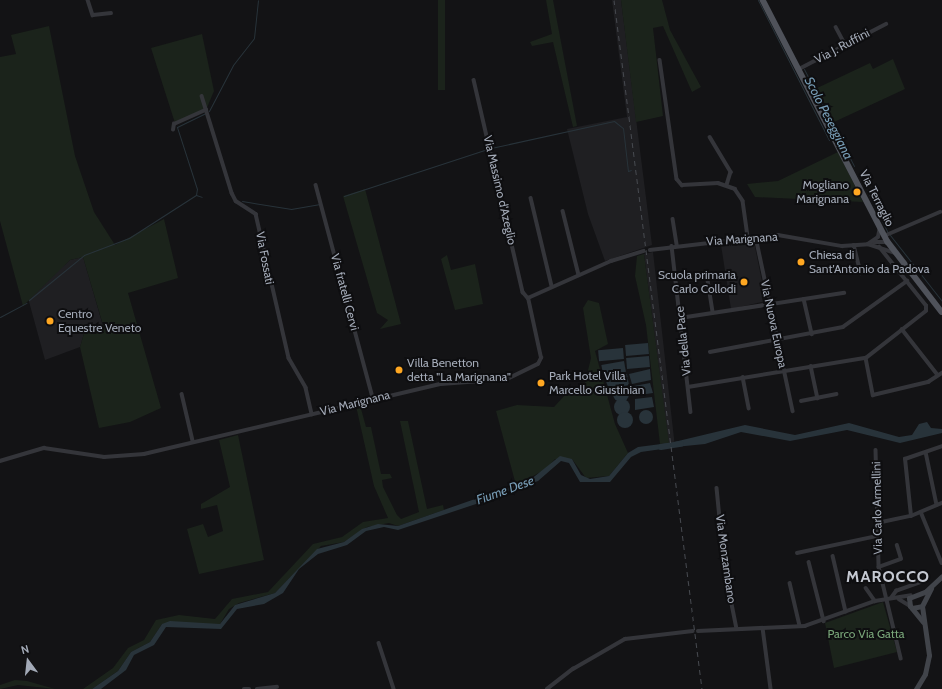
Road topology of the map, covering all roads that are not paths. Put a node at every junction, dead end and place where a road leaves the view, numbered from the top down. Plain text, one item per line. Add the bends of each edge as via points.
1 (88, 0) edge
2 (763, 0) edge
3 (111, 13) dead end
4 (886, 24) dead end
5 (836, 27) dead end
6 (845, 44) junction
7 (660, 60) dead end
8 (798, 69) junction
9 (474, 80) dead end
10 (202, 96) dead end
11 (206, 112) junction
12 (173, 130) dead end
13 (710, 137) dead end
14 (316, 185) dead end
15 (727, 185) junction
16 (531, 198) dead end
17 (563, 211) dead end
18 (940, 212) dead end
19 (673, 219) dead end
20 (880, 227) junction
21 (887, 235) junction
22 (756, 237) junction
23 (748, 238) junction
24 (888, 242) junction
25 (870, 244) junction
26 (677, 245) junction
27 (854, 245) junction
28 (879, 247) junction
29 (672, 248) junction
30 (650, 250) dead end
31 (644, 251) dead end
32 (894, 253) junction
33 (861, 273) dead end
34 (707, 274) dead end
35 (579, 275) junction
36 (907, 281) junction
37 (552, 286) junction
38 (844, 293) dead end
39 (528, 298) junction
40 (804, 299) junction
41 (770, 303) junction
42 (713, 312) junction
43 (942, 312) edge
44 (680, 318) junction
45 (902, 329) junction
46 (812, 334) junction
47 (778, 341) junction
48 (710, 352) dead end
49 (866, 358) junction
50 (811, 366) junction
51 (784, 370) junction
52 (942, 372) edge
53 (938, 375) junction
54 (743, 377) junction
55 (688, 387) junction
56 (182, 394) dead end
57 (836, 394) dead end
58 (373, 398) junction
59 (818, 398) junction
60 (801, 401) dead end
61 (749, 408) dead end
62 (793, 411) dead end
63 (691, 412) dead end
64 (312, 414) junction
65 (193, 441) junction
66 (942, 446) edge
67 (876, 450) dead end
68 (926, 452) junction
69 (0, 461) edge
70 (717, 488) dead end
71 (942, 503) edge
72 (937, 505) junction
73 (921, 512) junction
74 (911, 516) junction
75 (878, 523) junction
76 (877, 536) junction
77 (897, 546) dead end
78 (797, 553) dead end
79 (832, 556) dead end
80 (809, 562) dead end
81 (942, 564) edge
82 (879, 567) junction
83 (942, 576) edge
84 (924, 581) dead end
85 (790, 583) dead end
86 (932, 586) junction
87 (866, 588) dead end
88 (915, 594) junction
89 (886, 598) junction
90 (892, 598) junction
91 (898, 598) junction
92 (875, 601) junction
93 (923, 605) junction
94 (911, 607) junction
95 (846, 612) junction
96 (824, 621) junction
97 (924, 623) junction
98 (800, 626) junction
99 (763, 628) junction
100 (737, 629) junction
101 (693, 631) dead end
102 (698, 631) dead end
103 (379, 643) dead end
104 (900, 658) dead end
105 (277, 686) dead end
106 (244, 689) edge
107 (249, 689) edge
108 (257, 689) edge
109 (394, 689) edge
110 (547, 689) edge
111 (771, 689) edge
112 (916, 689) edge

1 - 3 street via 93,16
2 - 8 main road, Via Terraglio
4 - 6 street, Via J. Ruffini
5 - 6 street
6 - 8 street, Via J. Ruffini
7 - 15 street via 677,179 682,185
8 - 20 main road, Via Terraglio
9 - 39 street, Via Massimo d'Azeglio via 523,292
10 - 11 street, Via Fossati
11 - 12 street via 174,124
11 - 64 street, Via Fossati via 232,193 236,201 256,214 289,358 306,388
13 - 15 street via 731,172
14 - 58 street, Via fratelli Cervi
15 - 23 street via 735,189 743,201
16 - 37 street
17 - 35 street
18 - 21 street
19 - 26 street
20 - 21 main road, Via Terraglio
20 - 25 street via 878,237
21 - 24 main road, Via Terraglio
22 - 23 street, Via Marignana
22 - 27 street, Via Marignana via 778,235
22 - 41 street, Via Nuova Europa
23 - 26 street, Via Marignana
24 - 25 street, Via Marignana
24 - 28 street
24 - 32 main road, Via Terraglio
25 - 27 street, Via Marignana
25 - 28 street, Via Marignana
26 - 29 street, Via Marignana
27 - 33 street
28 - 32 street, Via Marignana
28 - 36 street
29 - 30 street, Via Marignana
29 - 44 street, Via della Pace
31 - 35 street
32 - 43 main road, Via Terraglio
34 - 42 street
35 - 37 street
36 - 45 street via 926,306 926,311
36 - 46 street via 849,324
37 - 39 street
38 - 40 street
39 - 58 street, Via Marignana via 542,354 538,364 491,383 441,384
40 - 41 street
40 - 46 street
41 - 42 street
41 - 47 street, Via Nuova Europa
42 - 44 street
44 - 55 street, Via della Pace
45 - 49 street
45 - 53 street
46 - 47 street
47 - 48 street
47 - 51 street, Via Nuova Europa
49 - 50 street
49 - 53 street via 873,395 928,382
50 - 51 street
50 - 59 street
51 - 54 street
51 - 62 street, Via Nuova Europa
52 - 53 street
54 - 55 street
54 - 61 street
55 - 63 street, Via della Pace
56 - 65 street
57 - 59 street
58 - 64 street, Via Marignana
59 - 60 street
64 - 65 street, Via Marignana
65 - 69 street, Via Marignana via 116,457 44,448
66 - 68 street
67 - 75 street, Via Carlo Armellini
68 - 72 street
68 - 74 street via 904,459
70 - 100 street, Via Monzambano via 725,569
71 - 72 street
72 - 73 street
73 - 74 street
73 - 81 street
74 - 75 street
75 - 76 street, Via Carlo Armellini
76 - 78 street
76 - 82 street, Via Carlo Armellini
77 - 82 street, Via Carlo Armellini via 901,559
79 - 95 street
80 - 96 street
82 - 89 street, Via Carlo Armellini
83 - 86 street
84 - 90 street via 896,590
85 - 98 street
86 - 88 street
86 - 93 street
87 - 92 street
88 - 91 street
88 - 93 street
88 - 94 street
89 - 90 street
89 - 92 street
89 - 104 street, Via Carlo Armellini
90 - 91 street
91 - 94 street
92 - 95 street
93 - 94 street
93 - 97 street
94 - 97 street
95 - 96 street
96 - 98 street
97 - 112 street via 928,664
98 - 99 street
99 - 100 street
99 - 111 street
100 - 102 street
101 - 110 street via 625,639 573,669
103 - 109 street
105 - 108 street
106 - 107 street

